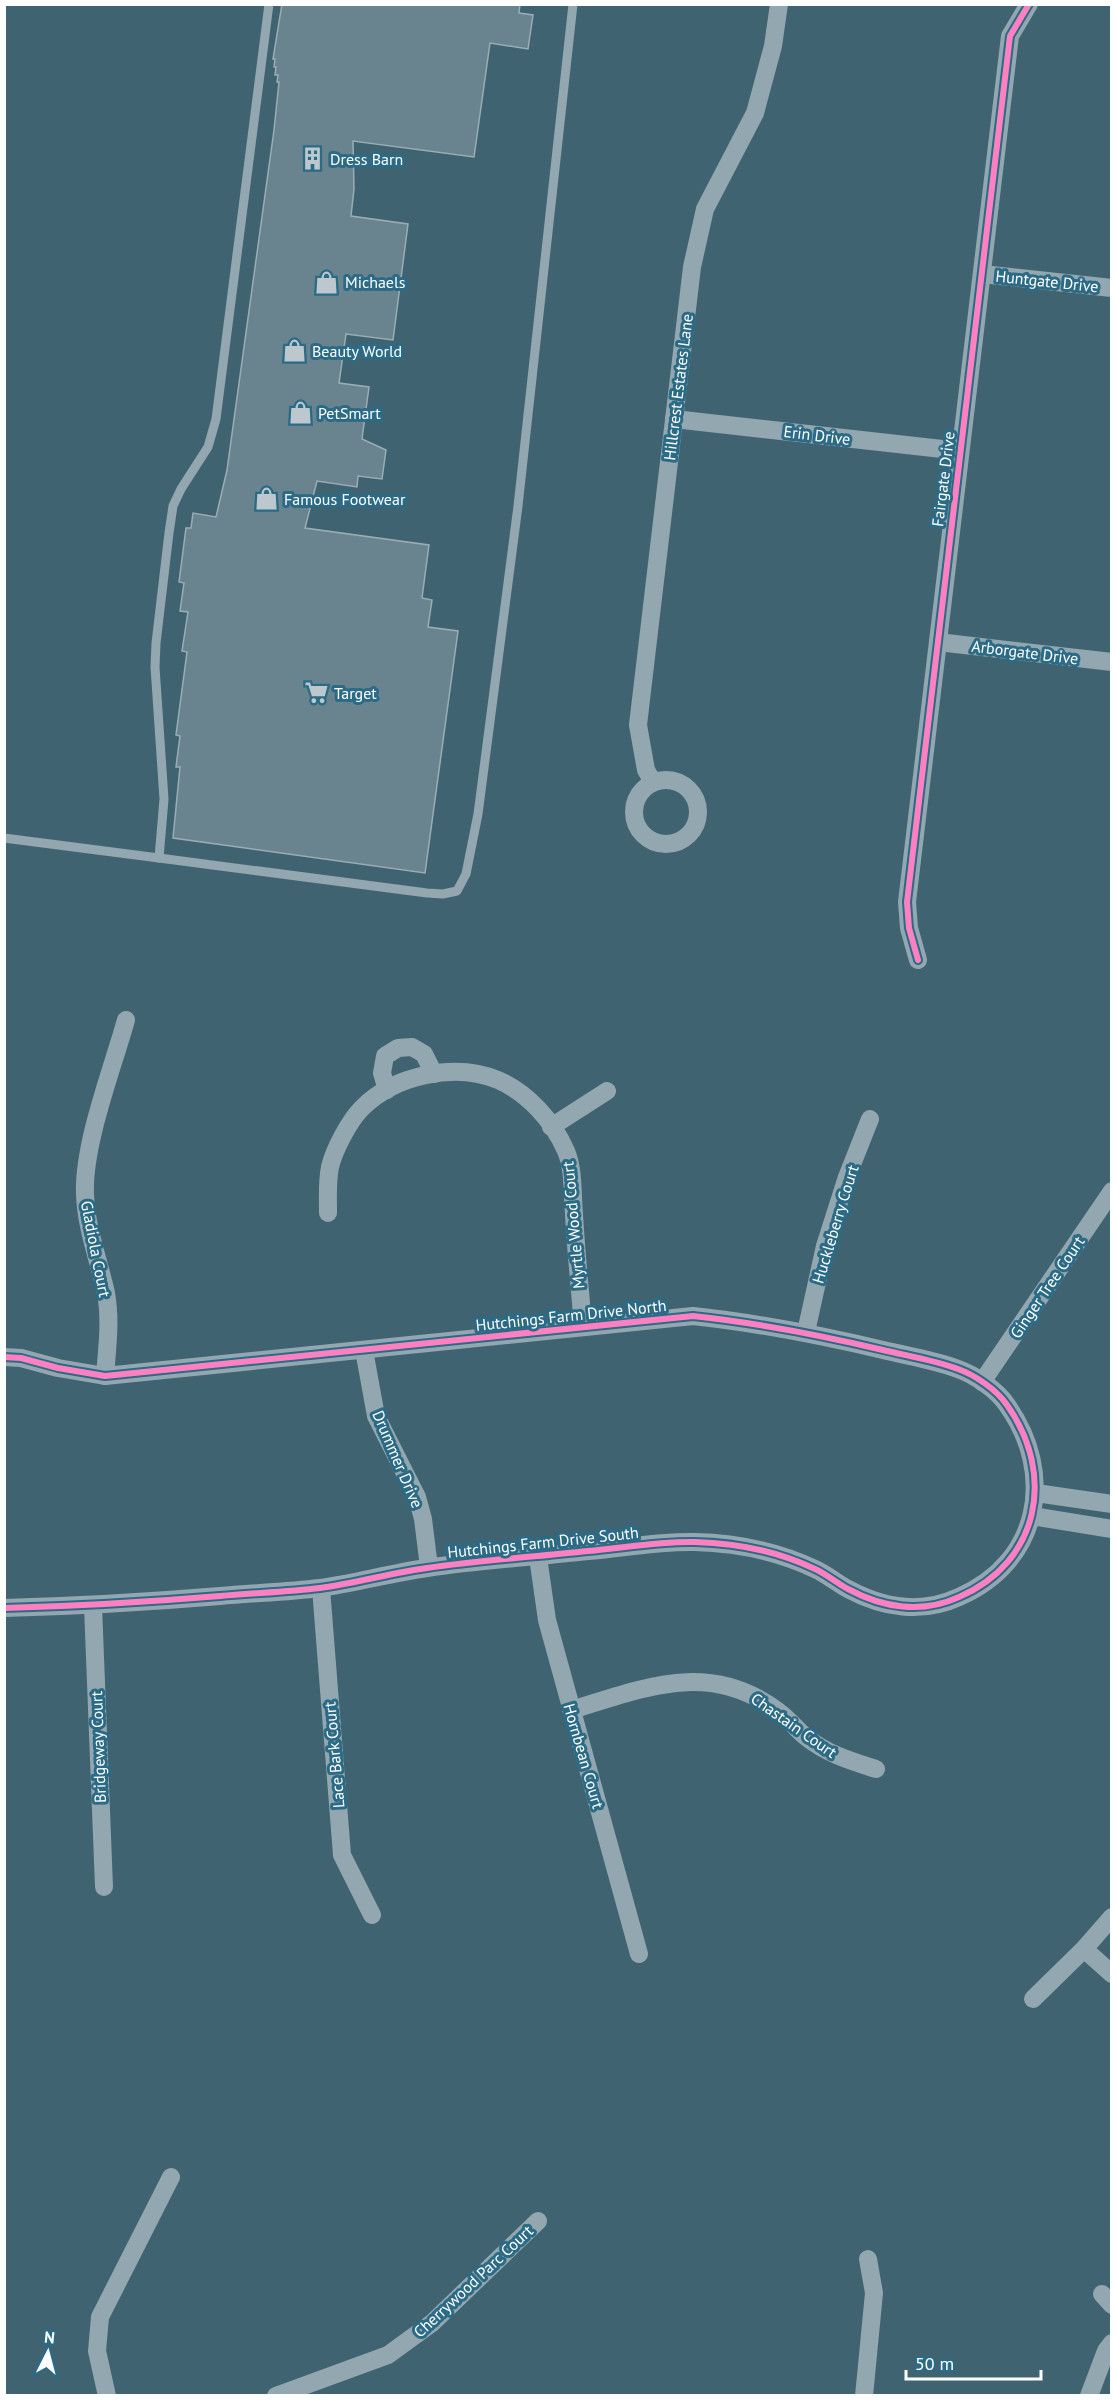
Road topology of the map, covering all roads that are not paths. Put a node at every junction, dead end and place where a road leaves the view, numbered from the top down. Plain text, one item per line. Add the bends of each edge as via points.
1 (269, 4) edge
2 (573, 4) edge
3 (779, 4) edge
4 (1029, 4) edge
5 (982, 274) junction
6 (1112, 288) edge
7 (674, 419) junction
8 (960, 451) junction
9 (938, 642) junction
10 (1112, 662) edge
11 (653, 782) dead end
12 (4, 838) edge
13 (159, 858) junction
14 (918, 960) dead end
15 (126, 1020) dead end
16 (434, 1074) junction
17 (387, 1090) junction
18 (607, 1092) dead end
19 (870, 1119) dead end
20 (551, 1127) junction
21 (1112, 1191) edge
22 (328, 1213) dead end
23 (583, 1327) junction
24 (806, 1332) junction
25 (364, 1350) junction
26 (4, 1357) edge
27 (105, 1376) junction
28 (982, 1382) junction
29 (1036, 1492) junction
30 (1112, 1504) edge
31 (1032, 1516) junction
32 (1112, 1529) edge
33 (538, 1557) junction
34 (429, 1568) junction
35 (321, 1588) junction
36 (93, 1606) junction
37 (4, 1608) edge
38 (571, 1710) junction
39 (876, 1769) dead end
40 (104, 1887) dead end
41 (372, 1915) dead end
42 (1112, 1917) edge
43 (1084, 1949) junction
44 (639, 1954) dead end
45 (1112, 1974) edge
46 (1033, 1999) dead end
47 (171, 2177) dead end
48 (538, 2221) dead end
49 (868, 2259) dead end
50 (1112, 2343) edge
51 (107, 2396) edge
52 (276, 2396) edge
53 (864, 2396) edge
54 (1089, 2396) edge

1 - 13 lane via 216,419 208,447 173,506 169,533 155,667 164,800
2 - 13 lane via 518,506 477,823 466,874 457,891 435,893
3 - 7 street, Hillcrest Estates Lane via 773,46 755,113 701,221
4 - 5 street, Fairgate Drive via 1010,36
5 - 6 street, Huntgate Drive
5 - 8 street, Fairgate Drive
7 - 8 street, Erin Drive
7 - 11 street, Hillcrest Estates Lane via 638,725 646,770
8 - 9 street, Fairgate Drive
9 - 10 street, Arborgate Drive
9 - 14 street, Fairgate Drive via 907,902
12 - 13 lane
15 - 27 street, Gladiola Court via 90,1144 85,1194 109,1319
16 - 17 street, Myrtle Wood Court via 410,1079
16 - 17 street via 424,1054 412,1047 398,1048 385,1056 382,1073
16 - 20 street, Myrtle Wood Court via 473,1073 498,1080 535,1105
17 - 22 street, Myrtle Wood Court via 362,1108 344,1133 330,1167
18 - 20 street
19 - 24 street, Huckleberry Court via 828,1236
20 - 23 street, Myrtle Wood Court via 566,1152 572,1178
21 - 28 street, Ginger Tree Court
23 - 24 street, Hutchings Farm Drive North via 693,1316
23 - 25 street, Hutchings Farm Drive North
24 - 28 street, Hutchings Farm Drive North via 938,1363
25 - 27 street, Hutchings Farm Drive North
25 - 34 street, Drummer Drive via 376,1416 417,1497
26 - 27 street, Hutchings Farm Drive North
28 - 29 street, Hutchings Farm Drive North via 1004,1399 1019,1423 1033,1455
29 - 30 street
29 - 31 street, Hutchings Farm Drive North
31 - 32 street
31 - 33 street, Hutchings Farm Drive South via 1020,1546 1000,1570 959,1598 932,1606 903,1608 871,1601 818,1570 785,1557 721,1543 678,1542
33 - 34 street, Hutchings Farm Drive South
33 - 38 street, Hornbean Court via 547,1620
34 - 35 street, Hutchings Farm Drive South
35 - 36 street, Hutchings Farm Drive South
35 - 41 street, Lace Bark Court via 342,1855
36 - 37 street, Hutchings Farm Drive South
36 - 40 street, Bridgeway Court
38 - 39 street, Chastain Court via 664,1683 707,1682 750,1693 836,1756
38 - 44 street, Hornbean Court
42 - 43 street
43 - 45 street
43 - 46 street
47 - 51 street via 100,2317 97,2351
48 - 52 street, Cherrywood Parc Court via 440,2316 388,2355
49 - 53 street via 874,2294
50 - 54 street

